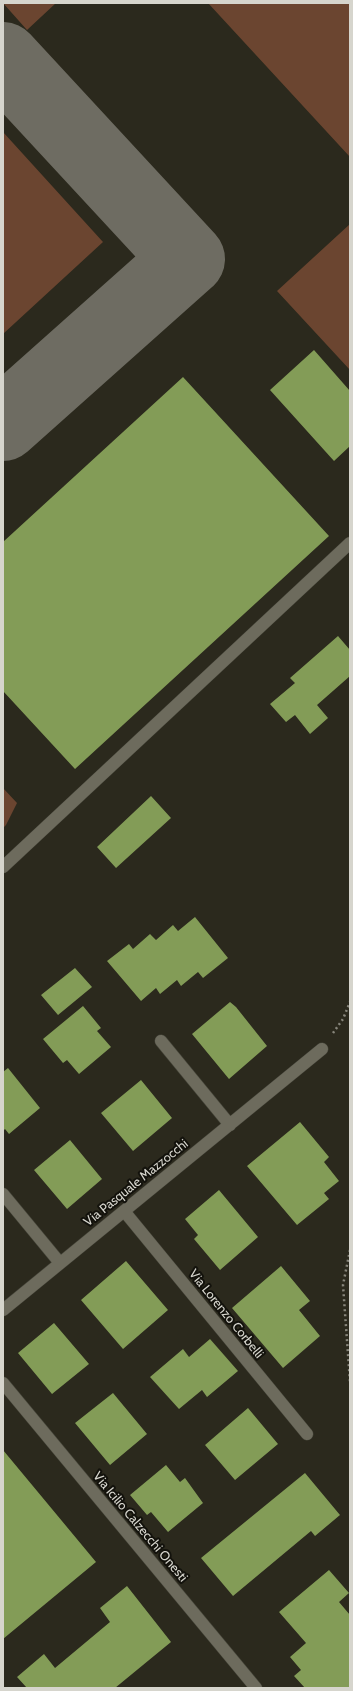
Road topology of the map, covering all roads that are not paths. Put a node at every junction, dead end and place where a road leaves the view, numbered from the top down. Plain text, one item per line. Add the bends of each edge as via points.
1 (350, 543) edge
2 (3, 867) edge
3 (161, 1040) dead end
4 (322, 1050) road end
5 (230, 1125) junction
6 (3, 1194) edge
7 (124, 1211) junction
8 (60, 1263) junction
9 (3, 1310) edge
10 (3, 1383) edge
11 (307, 1434) dead end
12 (256, 1688) edge

1 - 2 street
3 - 5 street
4 - 5 street, Via Pasquale Mazzocchi
5 - 7 street, Via Pasquale Mazzocchi
6 - 8 street
7 - 8 street, Via Pasquale Mazzocchi
7 - 11 street, Via Lorenzo Corbelli
8 - 9 street, Via Pasquale Mazzocchi
10 - 12 street, Via Icilio Calzecchi Onesti

